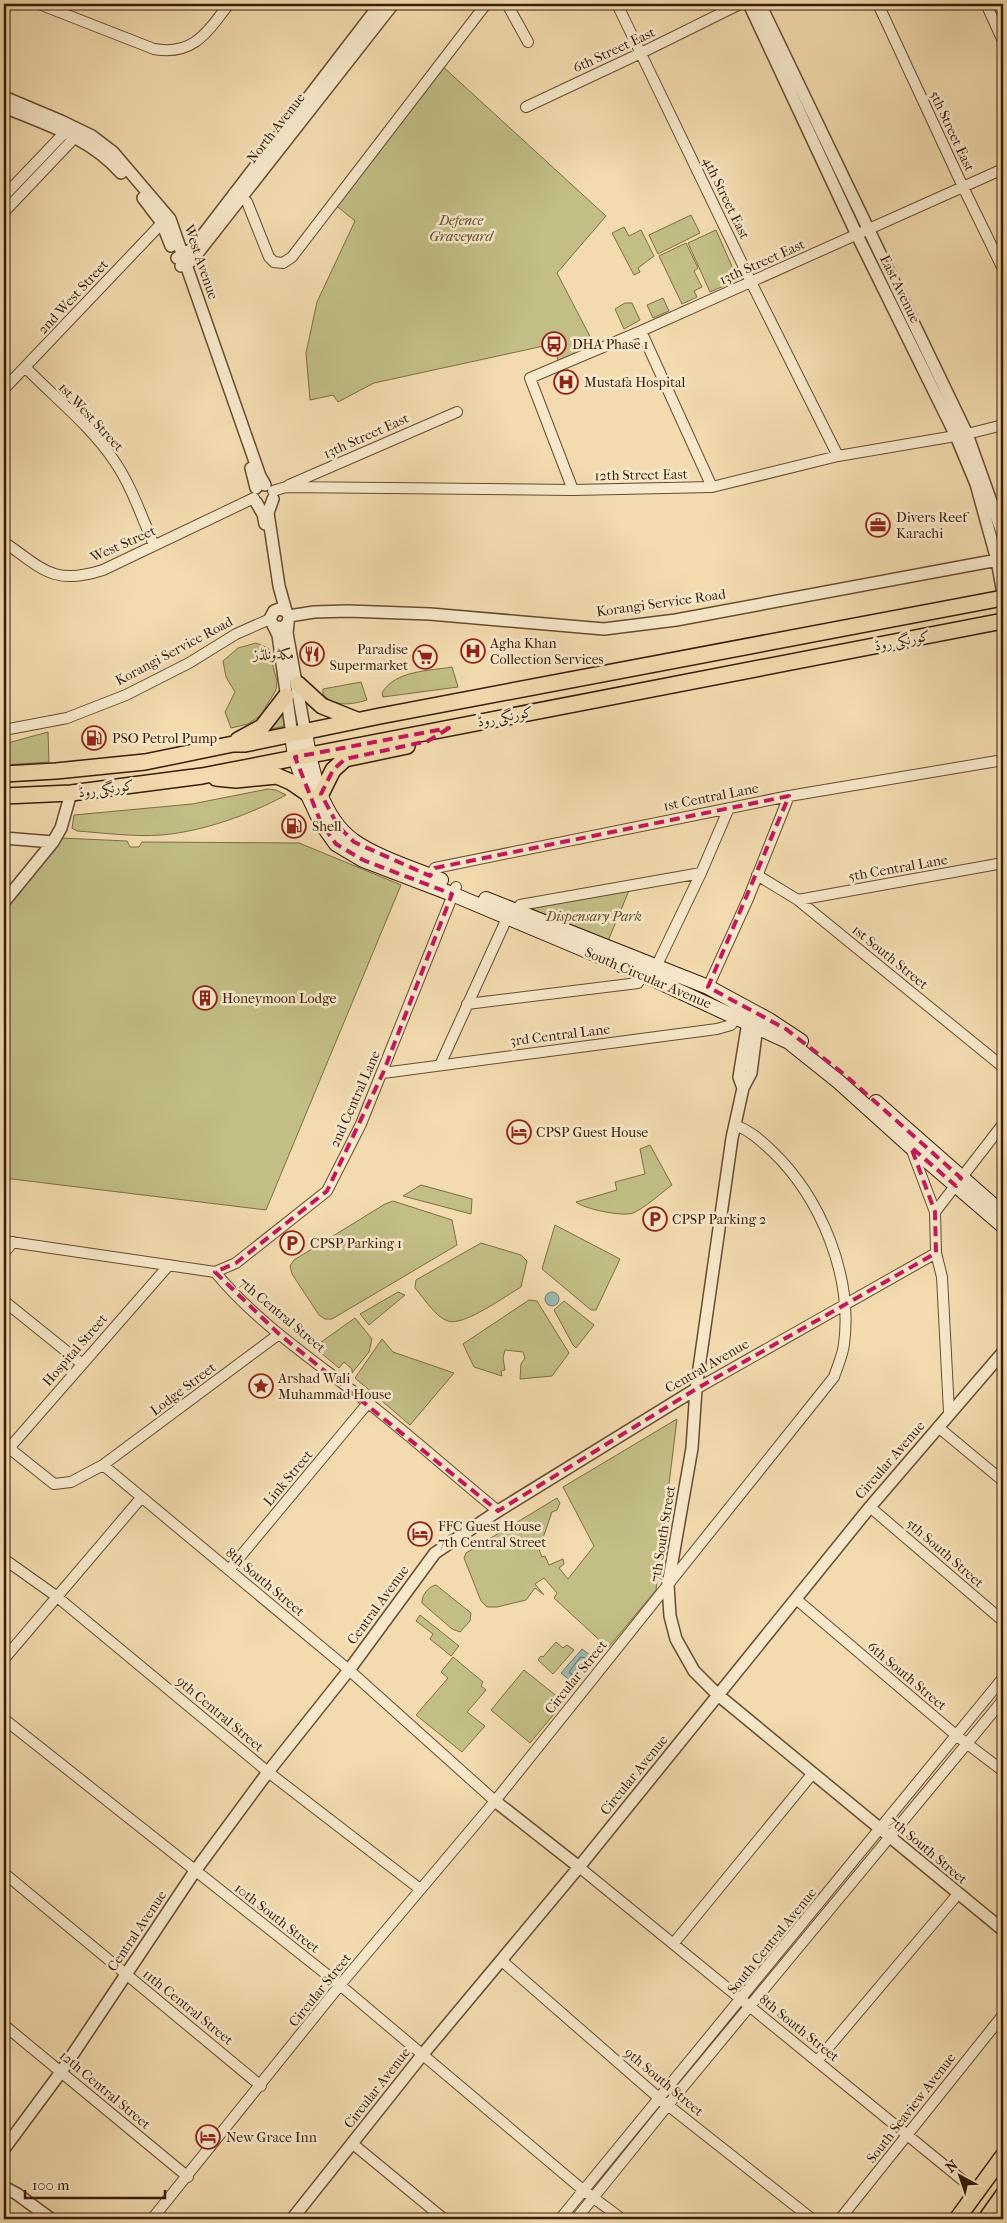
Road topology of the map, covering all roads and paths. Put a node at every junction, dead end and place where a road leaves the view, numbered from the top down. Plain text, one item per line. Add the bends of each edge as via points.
1 (39, 4) edge
2 (229, 4) edge
3 (380, 4) edge
4 (393, 4) edge
5 (486, 4) edge
6 (507, 4) edge
7 (618, 4) edge
8 (740, 4) edge
9 (749, 4) edge
10 (760, 4) edge
11 (878, 4) edge
12 (986, 4) edge
13 (1003, 41) edge
14 (528, 42) dead end
15 (640, 53) junction
16 (4, 97) edge
17 (4, 107) edge
18 (526, 107) dead end
19 (73, 132) junction
20 (1003, 169) edge
21 (963, 187) junction
22 (237, 195) junction
23 (4, 196) edge
24 (4, 212) edge
25 (162, 223) junction
26 (870, 229) junction
27 (857, 235) junction
28 (181, 261) junction
29 (1003, 269) edge
30 (751, 282) junction
31 (641, 331) junction
32 (25, 367) junction
33 (4, 389) edge
34 (457, 412) dead end
35 (1003, 426) edge
36 (961, 435) junction
37 (838, 456) junction
38 (286, 487) junction
39 (712, 487) junction
40 (573, 490) junction
41 (263, 494) junction
42 (1003, 535) edge
43 (4, 542) edge
44 (154, 545) junction
45 (1000, 560) edge
46 (1003, 594) edge
47 (1003, 598) edge
48 (280, 618) junction
49 (1003, 621) edge
50 (298, 684) junction
51 (286, 696) junction
52 (358, 720) junction
53 (449, 728) junction
54 (4, 730) edge
55 (298, 734) junction
56 (233, 744) junction
57 (302, 756) junction
58 (1003, 760) edge
59 (4, 774) edge
60 (202, 776) junction
61 (314, 793) junction
62 (71, 794) junction
63 (4, 796) edge
64 (788, 796) junction
65 (729, 808) junction
66 (4, 838) edge
67 (52, 842) junction
68 (1003, 863) edge
69 (701, 873) junction
70 (756, 875) junction
71 (430, 876) junction
72 (454, 890) junction
73 (798, 900) junction
74 (4, 901) edge
75 (512, 915) junction
76 (656, 967) junction
77 (642, 974) junction
78 (708, 988) junction
79 (467, 1004) junction
80 (747, 1022) junction
81 (440, 1065) junction
82 (1003, 1067) edge
83 (383, 1073) junction
84 (1003, 1124) edge
85 (735, 1125) junction
86 (911, 1147) junction
87 (958, 1182) junction
88 (935, 1212) junction
89 (1003, 1213) edge
90 (1003, 1226) edge
91 (8, 1242) edge
92 (4, 1253) edge
93 (936, 1253) junction
94 (169, 1265) junction
95 (215, 1272) junction
96 (4, 1301) edge
97 (845, 1305) junction
98 (280, 1334) junction
99 (1002, 1355) edge
100 (81, 1363) junction
101 (696, 1389) junction
102 (368, 1403) junction
103 (950, 1412) junction
104 (938, 1427) junction
105 (5, 1449) edge
106 (103, 1465) junction
107 (1003, 1481) edge
108 (141, 1498) junction
109 (870, 1507) junction
110 (498, 1512) junction
111 (4, 1559) edge
112 (228, 1570) junction
113 (668, 1585) junction
114 (56, 1596) junction
115 (796, 1599) junction
116 (1003, 1621) edge
117 (4, 1659) edge
118 (349, 1670) junction
119 (1003, 1678) edge
120 (718, 1694) junction
121 (1003, 1700) edge
122 (4, 1719) edge
123 (957, 1736) junction
124 (967, 1743) junction
125 (1003, 1771) edge
126 (268, 1772) junction
127 (813, 1773) junction
128 (495, 1801) junction
129 (880, 1830) junction
130 (890, 1838) junction
131 (579, 1867) junction
132 (195, 1870) junction
133 (4, 1873) edge
134 (420, 1888) junction
135 (958, 1894) junction
136 (1003, 1930) edge
137 (673, 1944) junction
138 (502, 1961) junction
139 (126, 1974) junction
140 (340, 1985) junction
141 (742, 1999) junction
142 (751, 2007) junction
143 (1003, 2014) edge
144 (4, 2024) edge
145 (423, 2054) junction
146 (817, 2061) junction
147 (61, 2072) junction
148 (262, 2086) junction
149 (664, 2102) junction
150 (908, 2134) junction
151 (353, 2144) junction
152 (4, 2149) edge
153 (1003, 2156) edge
154 (188, 2177) junction
155 (4, 2187) edge
156 (583, 2190) junction
157 (977, 2192) junction
158 (1003, 2195) edge
159 (593, 2198) junction
160 (51, 2219) edge
161 (152, 2219) edge
162 (292, 2219) edge
163 (444, 2219) edge
164 (560, 2219) edge
165 (576, 2219) edge
166 (622, 2219) edge
167 (812, 2219) edge
168 (840, 2219) edge
169 (958, 2219) edge
170 (986, 2219) edge

1 - 2 street via 166,51 177,50 199,40
3 - 22 street, North Avenue
4 - 22 street, North Avenue
5 - 22 street via 292,257 283,263 274,262 269,257 247,202
6 - 14 street
7 - 15 street, 4th Street East
8 - 15 street, 6th Street East
9 - 27 street, East Avenue
10 - 26 street, East Avenue
11 - 21 street, 5th Street East
12 - 13 street
15 - 18 street, 6th Street East
15 - 30 street, 4th Street East
16 - 19 street, West Avenue
17 - 19 street, West Avenue
19 - 23 street
19 - 24 street
19 - 25 street, West Avenue via 108,158
19 - 28 street, West Avenue via 114,152 170,219
20 - 21 street, 13th Street East
21 - 26 street, 13th Street East
21 - 29 street, 5th Street East
22 - 28 street, North Avenue
25 - 28 street, West Avenue
25 - 32 street, 2nd West Street
26 - 27 street, 13th Street East
26 - 36 street, East Avenue
27 - 30 street, 13th Street East
27 - 36 street, East Avenue
28 - 41 street, West Avenue via 255,479
30 - 31 street, 13th Street East
30 - 37 street, 4th Street East
31 - 39 street
31 - 40 street, 13th Street East via 530,378
32 - 33 street, 2nd West Street
32 - 44 street, 1st West Street via 101,443 116,463
34 - 38 street, 13th Street East
35 - 36 street, 12th Street East
36 - 37 street, 12th Street East
36 - 42 street, East Avenue
36 - 45 street, East Avenue
37 - 39 street, 12th Street East
38 - 40 street, 12th Street East
38 - 41 street, 12th Street East
39 - 40 street, 12th Street East
41 - 44 street, West Street
41 - 48 street, West Avenue via 273,588
43 - 44 street, West Street via 48,572 71,577 103,570
45 - 46 street, East Avenue
45 - 48 street, Korangi Service Road via 676,620 604,629 348,611
47 - 52 main road, کورنگی روڈ
48 - 50 street, West Avenue via 287,634
48 - 51 street, West Avenue via 278,634
48 - 54 street, Korangi Service Road via 236,634 126,696 67,718
49 - 53 main road, کورنگی روڈ
50 - 52 main road via 322,706
50 - 55 street, West Avenue
51 - 55 street, West Avenue
51 - 56 main road via 262,727
52 - 55 main road, کورنگی روڈ
53 - 57 main road, کورنگی روڈ
53 - 61 main road via 428,741 345,759
55 - 56 main road, کورنگی روڈ
55 - 57 main road, South Circular Avenue
56 - 59 main road, کورنگی روڈ via 145,762
57 - 60 main road, کورنگی روڈ
57 - 61 main road, South Circular Avenue
58 - 64 street, 1st Central Lane
60 - 61 main road via 236,780 277,776
60 - 62 main road, کورنگی روڈ
61 - 71 main road, South Circular Avenue via 354,842
61 - 72 main road, South Circular Avenue via 326,833 340,847 363,860
62 - 63 main road, کورنگی روڈ
62 - 67 street via 61,828
64 - 65 street, 1st Central Lane
64 - 70 street
65 - 69 street
65 - 71 street, 1st Central Lane via 435,868
66 - 67 street
67 - 74 street
68 - 73 street, 5th Central Lane
69 - 75 street via 520,905
69 - 76 street
70 - 73 street, 1st South Street
70 - 78 street
71 - 72 main road, South Circular Avenue
72 - 75 main road, South Circular Avenue
72 - 83 street, 2nd Central Lane
73 - 82 street, 1st South Street
75 - 76 main road, South Circular Avenue
75 - 77 main road, South Circular Avenue
75 - 79 street
76 - 78 main road, South Circular Avenue
77 - 79 street via 638,983
77 - 80 main road, South Circular Avenue
78 - 87 main road, South Circular Avenue via 786,1030 845,1075
79 - 81 street
80 - 81 street, 3rd Central Lane via 717,1029
80 - 85 street, 7th South Street via 751,1073 743,1088
80 - 86 main road, South Circular Avenue via 789,1042 840,1082
81 - 83 street, 3rd Central Lane
83 - 95 street, 2nd Central Lane via 327,1191 236,1264
84 - 87 street
85 - 97 street, Circular Street via 751,1131 790,1168 816,1207 835,1252
85 - 101 street, 7th South Street
86 - 87 main road, South Circular Avenue
86 - 88 street
87 - 88 street
87 - 89 main road, South Circular Avenue
87 - 90 main road, South Circular Avenue
88 - 93 street
91 - 92 street
91 - 94 street
93 - 97 street, Central Avenue
93 - 103 street via 942,1277
94 - 95 street
94 - 100 street, Hospital Street
95 - 98 street, 7th Central Street via 232,1292
96 - 100 street
97 - 101 street, Central Avenue
97 - 113 street, Circular Street via 844,1345 834,1377
98 - 102 street, 7th Central Street
98 - 106 street, Lodge Street
99 - 103 street, Circular Avenue
100 - 105 street, Hospital Street
101 - 110 street, Central Avenue
101 - 113 street, 7th South Street via 692,1448
102 - 110 street, 7th Central Street
102 - 112 street, Link Street
103 - 104 street, Circular Avenue
104 - 107 street
104 - 109 street, Circular Avenue
105 - 106 street via 54,1484 71,1482
106 - 108 street, 8th South Street
108 - 112 street, 8th South Street
108 - 114 street
109 - 115 street, Circular Avenue
109 - 116 street, 5th South Street
110 - 118 street, Central Avenue via 435,1553
111 - 114 street, 9th Central Street
112 - 118 street, 8th South Street
113 - 120 street, 7th South Street via 670,1616 676,1639 694,1671
113 - 128 street, Circular Street
114 - 117 street
114 - 126 street, 9th Central Street
115 - 120 street, Circular Avenue
115 - 123 street, 6th South Street
118 - 126 street, Central Avenue
118 - 128 street, 8th South Street
119 - 123 street, South Central Avenue
120 - 127 street, 7th South Street
120 - 131 street, Circular Avenue
121 - 124 street
122 - 132 street, 10th South Street
123 - 124 street, 6th South Street
123 - 129 street, South Central Avenue
124 - 125 street, 6th South Street
124 - 130 street
126 - 132 street, Central Avenue
126 - 134 street, 9th Central Street
127 - 129 street, 7th South Street
127 - 137 street
128 - 131 street
128 - 134 street, Circular Street
129 - 130 street, 7th South Street
129 - 141 street, South Central Avenue
130 - 135 street, 7th South Street
130 - 142 street
131 - 137 street, 8th South Street
131 - 138 street, Circular Avenue
132 - 139 street, Central Avenue
132 - 140 street, 10th South Street
133 - 139 street, 11th Central Street
134 - 140 street, Circular Street
135 - 136 street, 7th South Street
135 - 146 street
137 - 141 street, 8th South Street
138 - 145 street, Circular Avenue
138 - 149 street, 9th South Street
139 - 147 street, Central Avenue
139 - 148 street, 11th Central Street
140 - 145 street, 10th South Street
140 - 148 street, Circular Street
141 - 142 street, 8th South Street
141 - 149 street, South Central Avenue
142 - 146 street, 8th South Street
142 - 149 street
143 - 150 street, South Seaview Avenue
144 - 147 street, 12th Central Street
145 - 151 street, Circular Avenue
145 - 156 street, 10th South Street
146 - 150 street, 8th South Street
147 - 152 street, Central Avenue
147 - 154 street, 12th Central Street
148 - 154 street, Circular Street
149 - 156 street, South Central Avenue
149 - 159 street
149 - 167 street, 9th South Street
150 - 157 street, 8th South Street
150 - 168 street, South Seaview Avenue
151 - 162 street, Circular Avenue
151 - 163 street
153 - 157 main road
154 - 161 street, Circular Street
155 - 160 street
156 - 159 street, 10th South Street
156 - 164 street, South Central Avenue
157 - 169 main road
158 - 170 main road
159 - 165 street
159 - 166 street, 10th South Street

